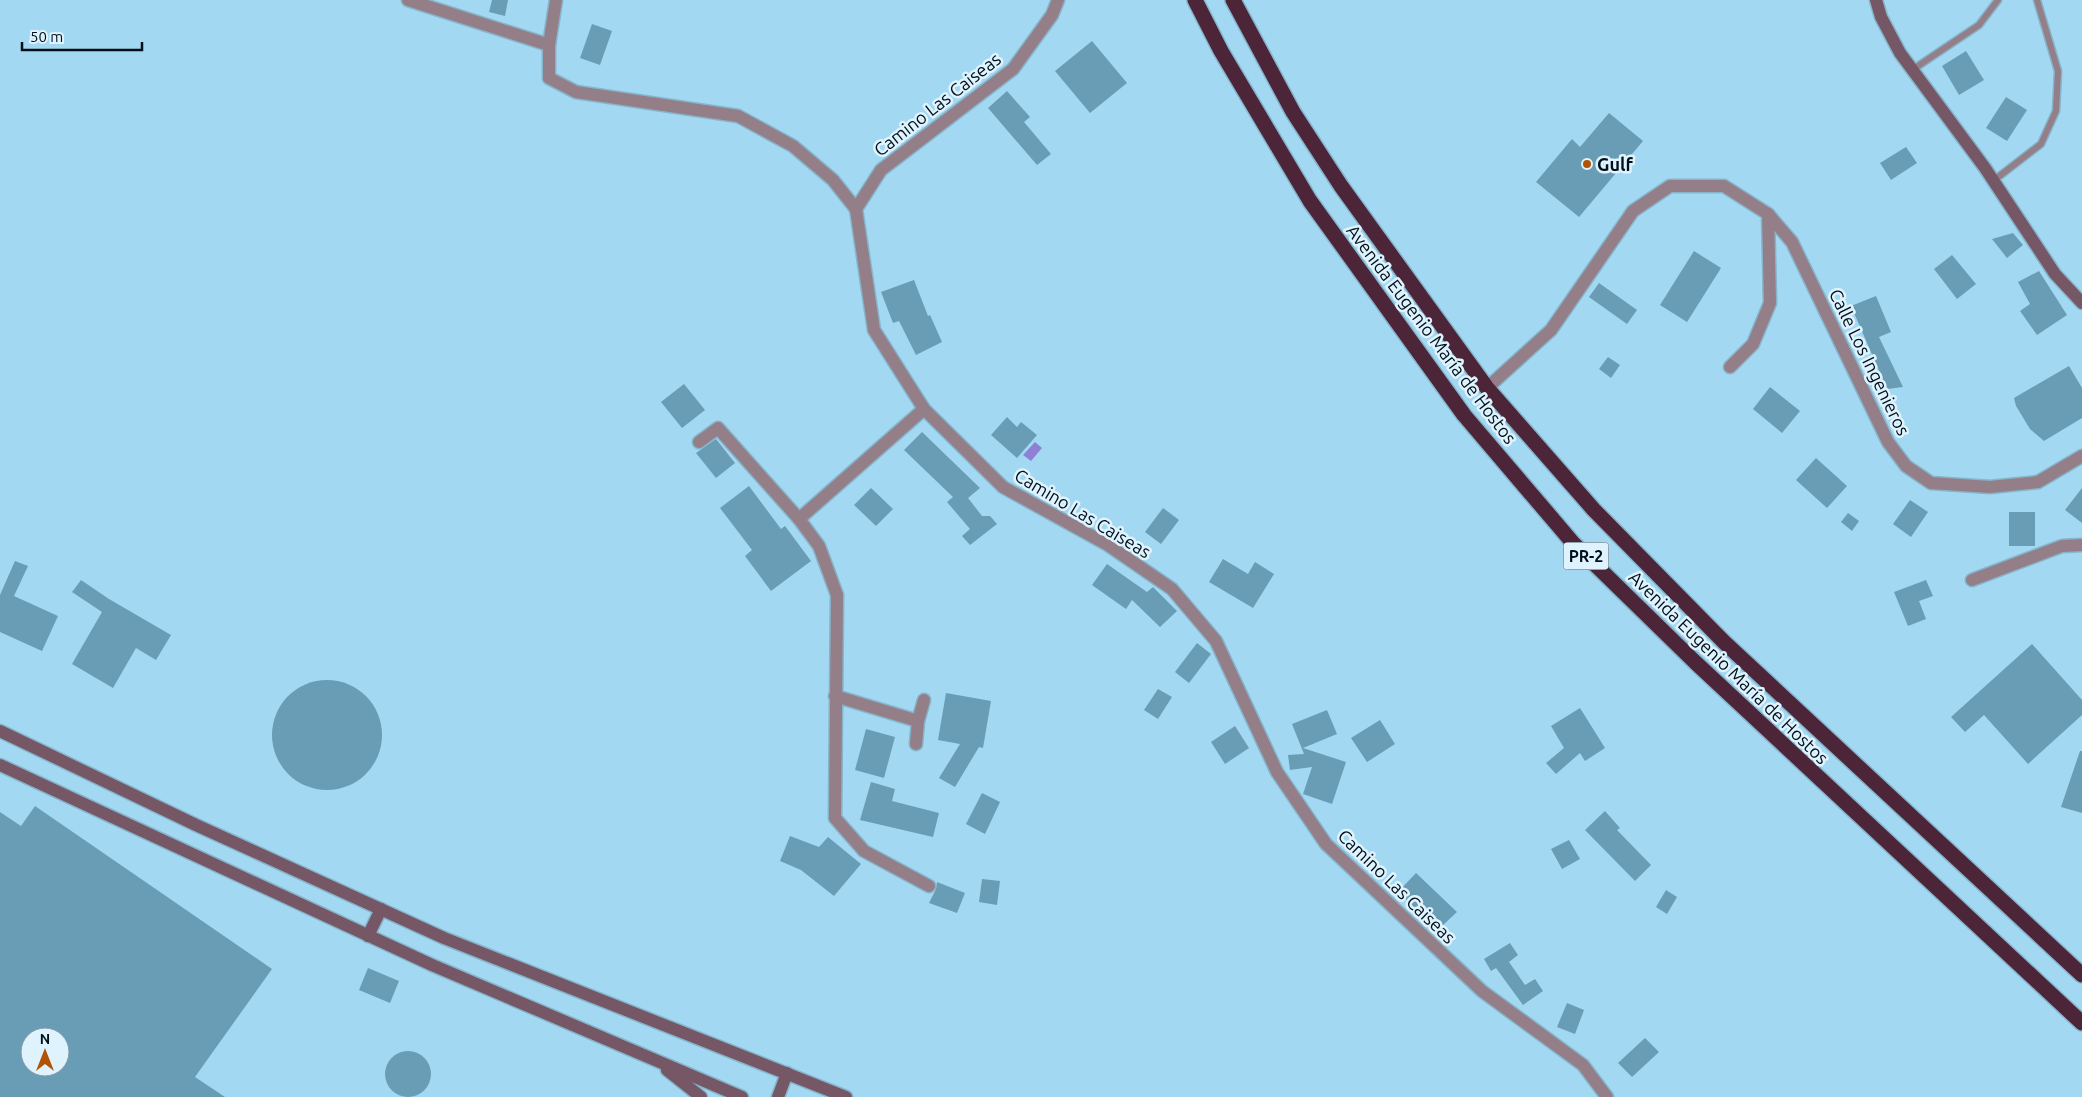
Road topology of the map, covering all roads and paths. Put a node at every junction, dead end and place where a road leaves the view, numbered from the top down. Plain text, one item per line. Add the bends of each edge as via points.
1 (408, 0) edge
2 (556, 0) edge
3 (1058, 0) edge
4 (1195, 0) edge
5 (1233, 0) edge
6 (1876, 0) edge
7 (1998, 0) edge
8 (2037, 0) edge
9 (549, 45) junction
10 (1912, 70) junction
11 (1993, 181) junction
12 (856, 209) junction
13 (1768, 214) junction
14 (2082, 303) edge
15 (1730, 367) dead end
16 (1487, 388) junction
17 (924, 409) junction
18 (699, 442) dead end
19 (2082, 456) edge
20 (799, 519) junction
21 (2082, 545) edge
22 (1972, 580) dead end
23 (835, 696) junction
24 (924, 700) dead end
25 (918, 721) junction
26 (0, 731) edge
27 (916, 744) dead end
28 (0, 765) edge
29 (929, 886) dead end
30 (381, 909) junction
31 (368, 936) junction
32 (2082, 975) edge
33 (2082, 1023) edge
34 (653, 1059) junction
35 (787, 1073) junction
36 (701, 1097) edge
37 (742, 1097) edge
38 (778, 1097) edge
39 (846, 1097) edge
40 (1607, 1097) edge

1 - 9 street
2 - 9 street
3 - 12 street, Camino Las Caiseas via 1052,15 1013,68 881,170
4 - 33 highway, Avenida Eugenio María de Hostos / PR-2 via 1221,51 1310,201 1464,415 1573,543 1710,676
5 - 16 highway, Avenida Eugenio María de Hostos / PR-2 via 1294,112 1341,186
6 - 10 street via 1881,17
7 - 10 lane via 1979,25
8 - 11 lane via 2058,72 2056,111 2041,144
9 - 12 street via 549,78 576,92 738,116 793,146 834,180
10 - 11 street
11 - 14 street via 2056,274
12 - 17 street, Camino Las Caiseas via 874,330
13 - 15 street via 1770,304 1753,344
13 - 16 street, Calle Los Ingenieros via 1724,186 1670,186 1633,211 1551,330
13 - 19 street, Calle Los Ingenieros via 1792,242 1888,442 1906,466 1931,483 1990,487 2038,482
16 - 32 highway, Avenida Eugenio María de Hostos / PR-2 via 1594,510 1724,642
17 - 20 street
17 - 40 street, Camino Las Caiseas via 1003,487 1108,544 1172,590 1216,640 1278,772 1326,844 1482,991 1583,1065
18 - 20 street via 718,428
20 - 23 street via 819,546 836,594
21 - 22 street via 2062,546
23 - 25 street
23 - 29 street via 835,818 864,851
24 - 25 street
25 - 27 street
26 - 30 street
28 - 31 street
30 - 31 street
30 - 35 street via 453,942
31 - 34 street
34 - 36 street
34 - 37 street
35 - 38 street
35 - 39 street

